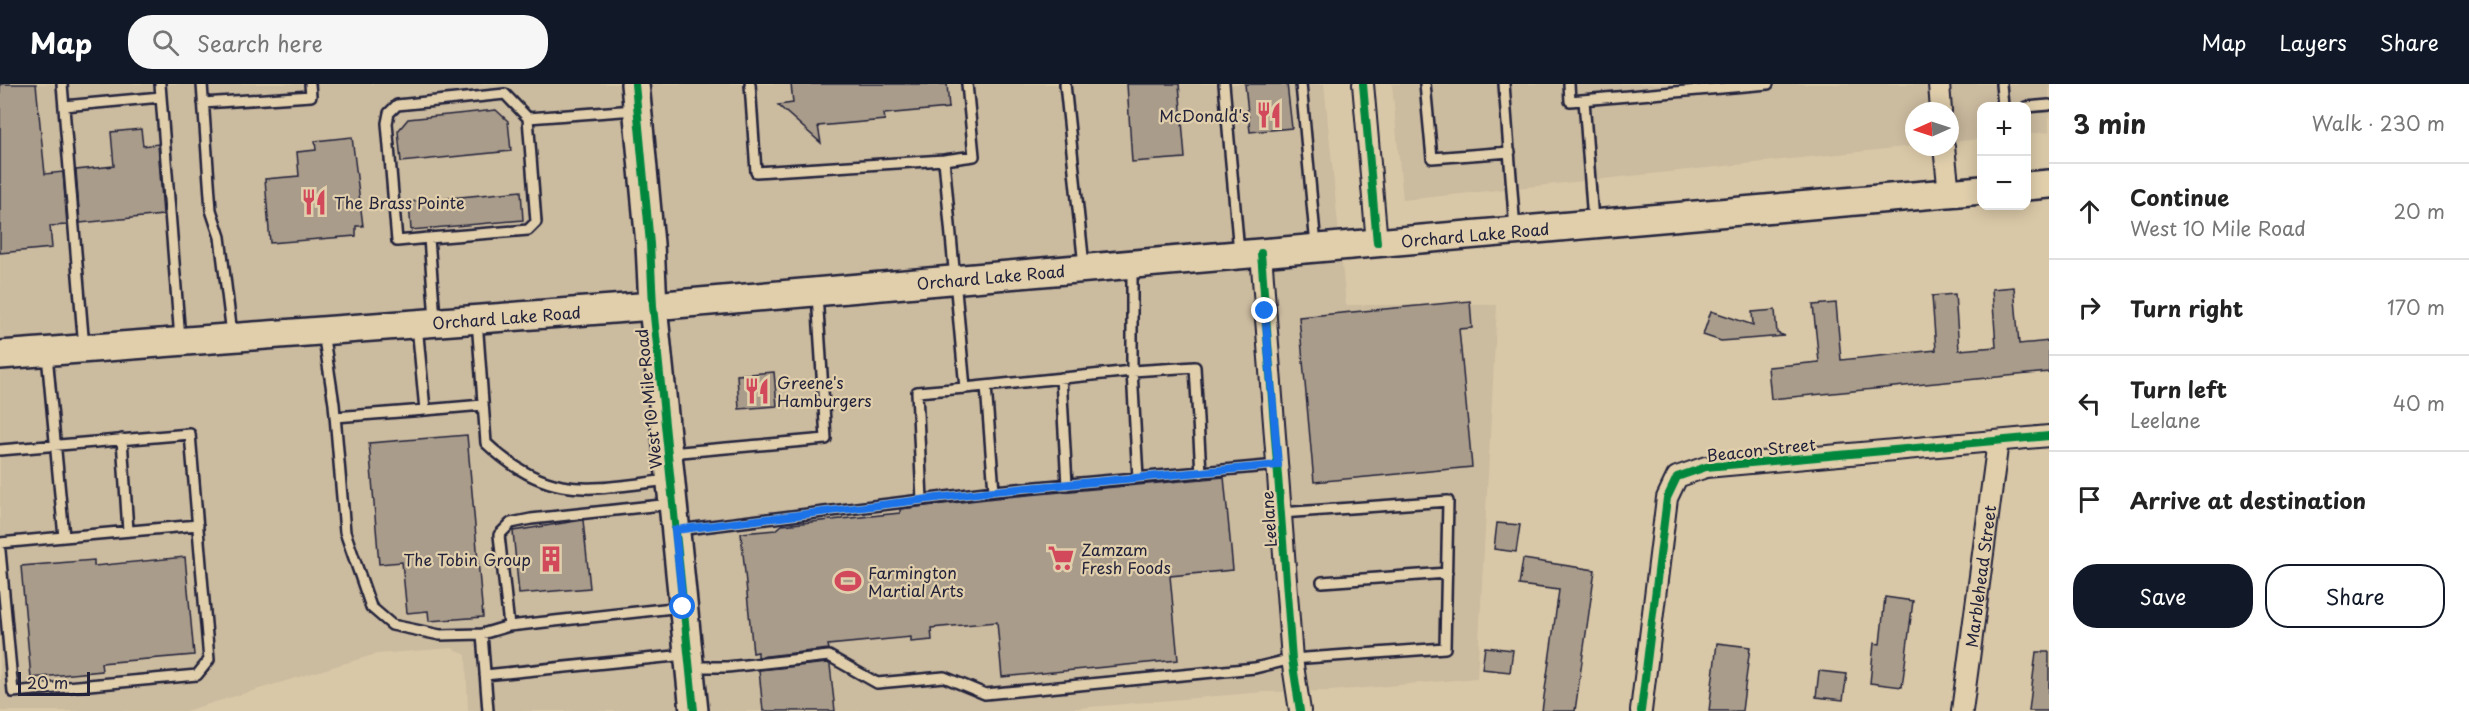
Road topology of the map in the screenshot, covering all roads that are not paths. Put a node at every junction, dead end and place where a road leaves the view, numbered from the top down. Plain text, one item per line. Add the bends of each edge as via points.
1 (62, 84) edge
2 (160, 84) edge
3 (201, 84) edge
4 (310, 84) edge
5 (750, 84) edge
6 (967, 84) edge
7 (1065, 84) edge
8 (1224, 84) edge
9 (1300, 84) edge
10 (1363, 84) edge
11 (1425, 84) edge
12 (1504, 84) edge
13 (1569, 84) edge
14 (1768, 84) edge
15 (1939, 84) edge
16 (2001, 84) edge
17 (161, 97) junction
18 (636, 97) edge
19 (1584, 100) junction
20 (1940, 102) edge
21 (2003, 102) edge
22 (203, 104) junction
23 (2049, 105) edge
24 (64, 106) junction
25 (2031, 107) edge
26 (528, 118) junction
27 (1510, 152) junction
28 (1945, 156) edge
29 (944, 160) junction
30 (2049, 184) edge
31 (2031, 186) edge
32 (1977, 191) edge
33 (1948, 194) junction
34 (1593, 225) junction
35 (1515, 232) junction
36 (429, 238) junction
37 (1377, 243) junction
38 (1316, 249) junction
39 (1250, 254) junction
40 (1132, 264) junction
41 (1084, 268) junction
42 (956, 279) junction
43 (817, 292) junction
44 (653, 306) junction
45 (477, 318) junction
46 (426, 322) junction
47 (323, 330) junction
48 (232, 337) junction
49 (181, 341) junction
50 (84, 348) junction
51 (46, 352) junction
52 (0, 355) edge
53 (1132, 372) junction
54 (1061, 378) junction
55 (986, 386) junction
56 (965, 388) junction
57 (483, 405) junction
58 (425, 410) junction
59 (335, 417) junction
60 (2049, 436) edge
61 (122, 439) junction
62 (1998, 441) junction
63 (56, 444) junction
64 (0, 450) edge
65 (668, 453) junction
66 (1278, 465) junction
67 (1201, 472) junction
68 (1138, 478) junction
69 (1067, 485) junction
70 (994, 491) junction
71 (671, 492) junction
72 (922, 500) junction
73 (1281, 513) junction
74 (198, 525) junction
75 (675, 530) junction
76 (128, 531) junction
77 (64, 537) junction
78 (0, 543) edge
79 (0, 550) edge
80 (1447, 573) junction
81 (1322, 582) dead end
82 (683, 607) junction
83 (509, 627) junction
84 (482, 634) junction
85 (1292, 659) junction
86 (688, 661) junction
87 (485, 675) junction
88 (488, 711) edge
89 (694, 711) edge
90 (1300, 711) edge
91 (1641, 711) edge
92 (1962, 711) edge

1 - 24 lane
2 - 17 lane
3 - 22 lane
4 - 22 lane via 311,96
5 - 29 lane via 756,172
6 - 29 lane via 974,156
7 - 41 lane
8 - 39 lane
9 - 38 lane
10 - 37 street
11 - 27 lane via 1432,158
12 - 27 lane
13 - 19 lane via 1570,101
14 - 19 lane
15 - 20 street
16 - 21 lane
17 - 24 lane
17 - 49 lane
18 - 26 lane
18 - 44 main road, West 10 Mile Road
19 - 34 lane
22 - 48 lane via 211,210 220,237
23 - 25 lane
24 - 50 lane
26 - 36 lane via 536,222 528,230
26 - 36 lane via 505,94 397,105 389,113 397,241
27 - 35 lane
28 - 33 street
29 - 42 lane
30 - 31 main road
32 - 33 main road, Orchard Lake Road
33 - 34 main road, Orchard Lake Road
34 - 35 main road, Orchard Lake Road
35 - 37 main road, Orchard Lake Road
36 - 46 lane
37 - 38 main road, Orchard Lake Road
38 - 39 main road, Orchard Lake Road
39 - 40 main road, Orchard Lake Road
39 - 66 street, Leelane
40 - 41 main road, Orchard Lake Road
40 - 53 lane
41 - 42 main road, Orchard Lake Road
42 - 43 main road, Orchard Lake Road
42 - 56 lane
43 - 44 main road, Orchard Lake Road
43 - 65 lane via 826,438
44 - 45 main road, Orchard Lake Road
44 - 65 main road, West 10 Mile Road
45 - 46 main road, Orchard Lake Road
45 - 57 lane
46 - 47 main road, Orchard Lake Road
46 - 58 lane
47 - 48 main road, Orchard Lake Road
47 - 59 lane
48 - 49 main road, Orchard Lake Road
49 - 50 main road, Orchard Lake Road
50 - 51 main road, Orchard Lake Road
51 - 52 main road, Orchard Lake Road
51 - 63 lane
53 - 54 lane
53 - 67 lane via 1195,367
53 - 68 lane
54 - 55 lane
54 - 69 lane
55 - 56 lane
55 - 70 lane
56 - 72 lane via 916,392
57 - 58 lane
57 - 71 lane via 486,443 525,473 565,488
58 - 59 lane
59 - 84 lane via 345,532 371,607 392,625 440,635
60 - 62 street, Beacon Street
61 - 63 lane
61 - 74 lane via 190,434
61 - 76 lane
62 - 91 street, Beacon Street via 1706,467 1677,477 1667,498
62 - 92 street, Marblehead Street
63 - 64 lane
63 - 77 lane
65 - 71 main road, West 10 Mile Road
66 - 67 lane
66 - 73 street, Leelane
67 - 68 lane
68 - 69 lane
69 - 70 lane
70 - 72 lane
71 - 75 main road, West 10 Mile Road
71 - 83 lane via 511,523 500,535
72 - 75 lane
73 - 80 lane via 1448,501
73 - 85 street, Leelane
74 - 76 lane
74 - 79 lane via 209,660 197,675 13,692
75 - 82 main road, West 10 Mile Road
76 - 77 lane
77 - 78 lane
80 - 81 lane
80 - 85 lane via 1445,648
82 - 83 lane
82 - 86 main road, West 10 Mile Road
83 - 84 lane
84 - 87 lane
85 - 86 lane via 1255,668 985,694 944,678 877,683 829,656 727,667
85 - 90 street, Leelane
86 - 87 lane
86 - 89 main road, West 10 Mile Road
87 - 88 lane

